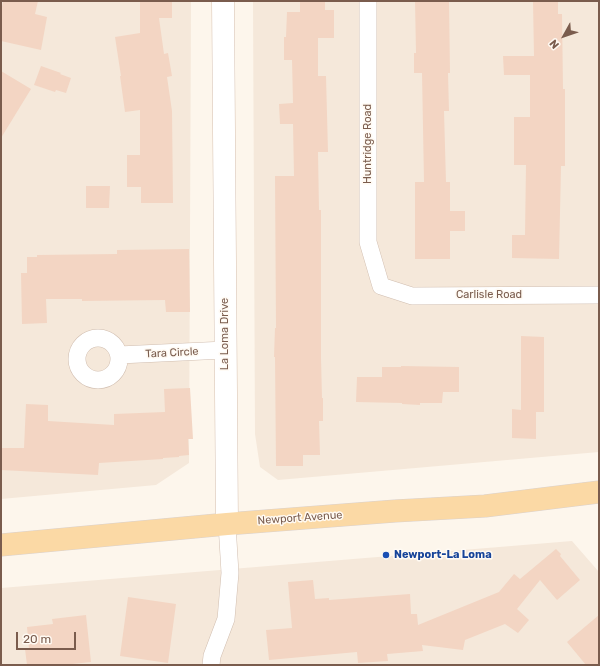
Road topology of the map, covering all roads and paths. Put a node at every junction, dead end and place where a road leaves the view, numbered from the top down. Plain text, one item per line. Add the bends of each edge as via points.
1 (223, 1) edge
2 (368, 1) edge
3 (381, 286) joint
4 (599, 295) edge
5 (225, 350) junction
6 (119, 355) dead end
7 (599, 492) edge
8 (227, 524) junction
9 (1, 545) edge
10 (211, 665) edge

1 - 5 main road, La Loma Drive
2 - 3 street, Huntridge Road via 368,242
3 - 4 street, Carlisle Road via 412,296
5 - 6 street, Tara Circle
5 - 8 main road, La Loma Drive
7 - 8 main road, Newport Avenue via 485,506
8 - 9 main road, Newport Avenue
8 - 10 street, La Loma Drive via 230,573 226,618

